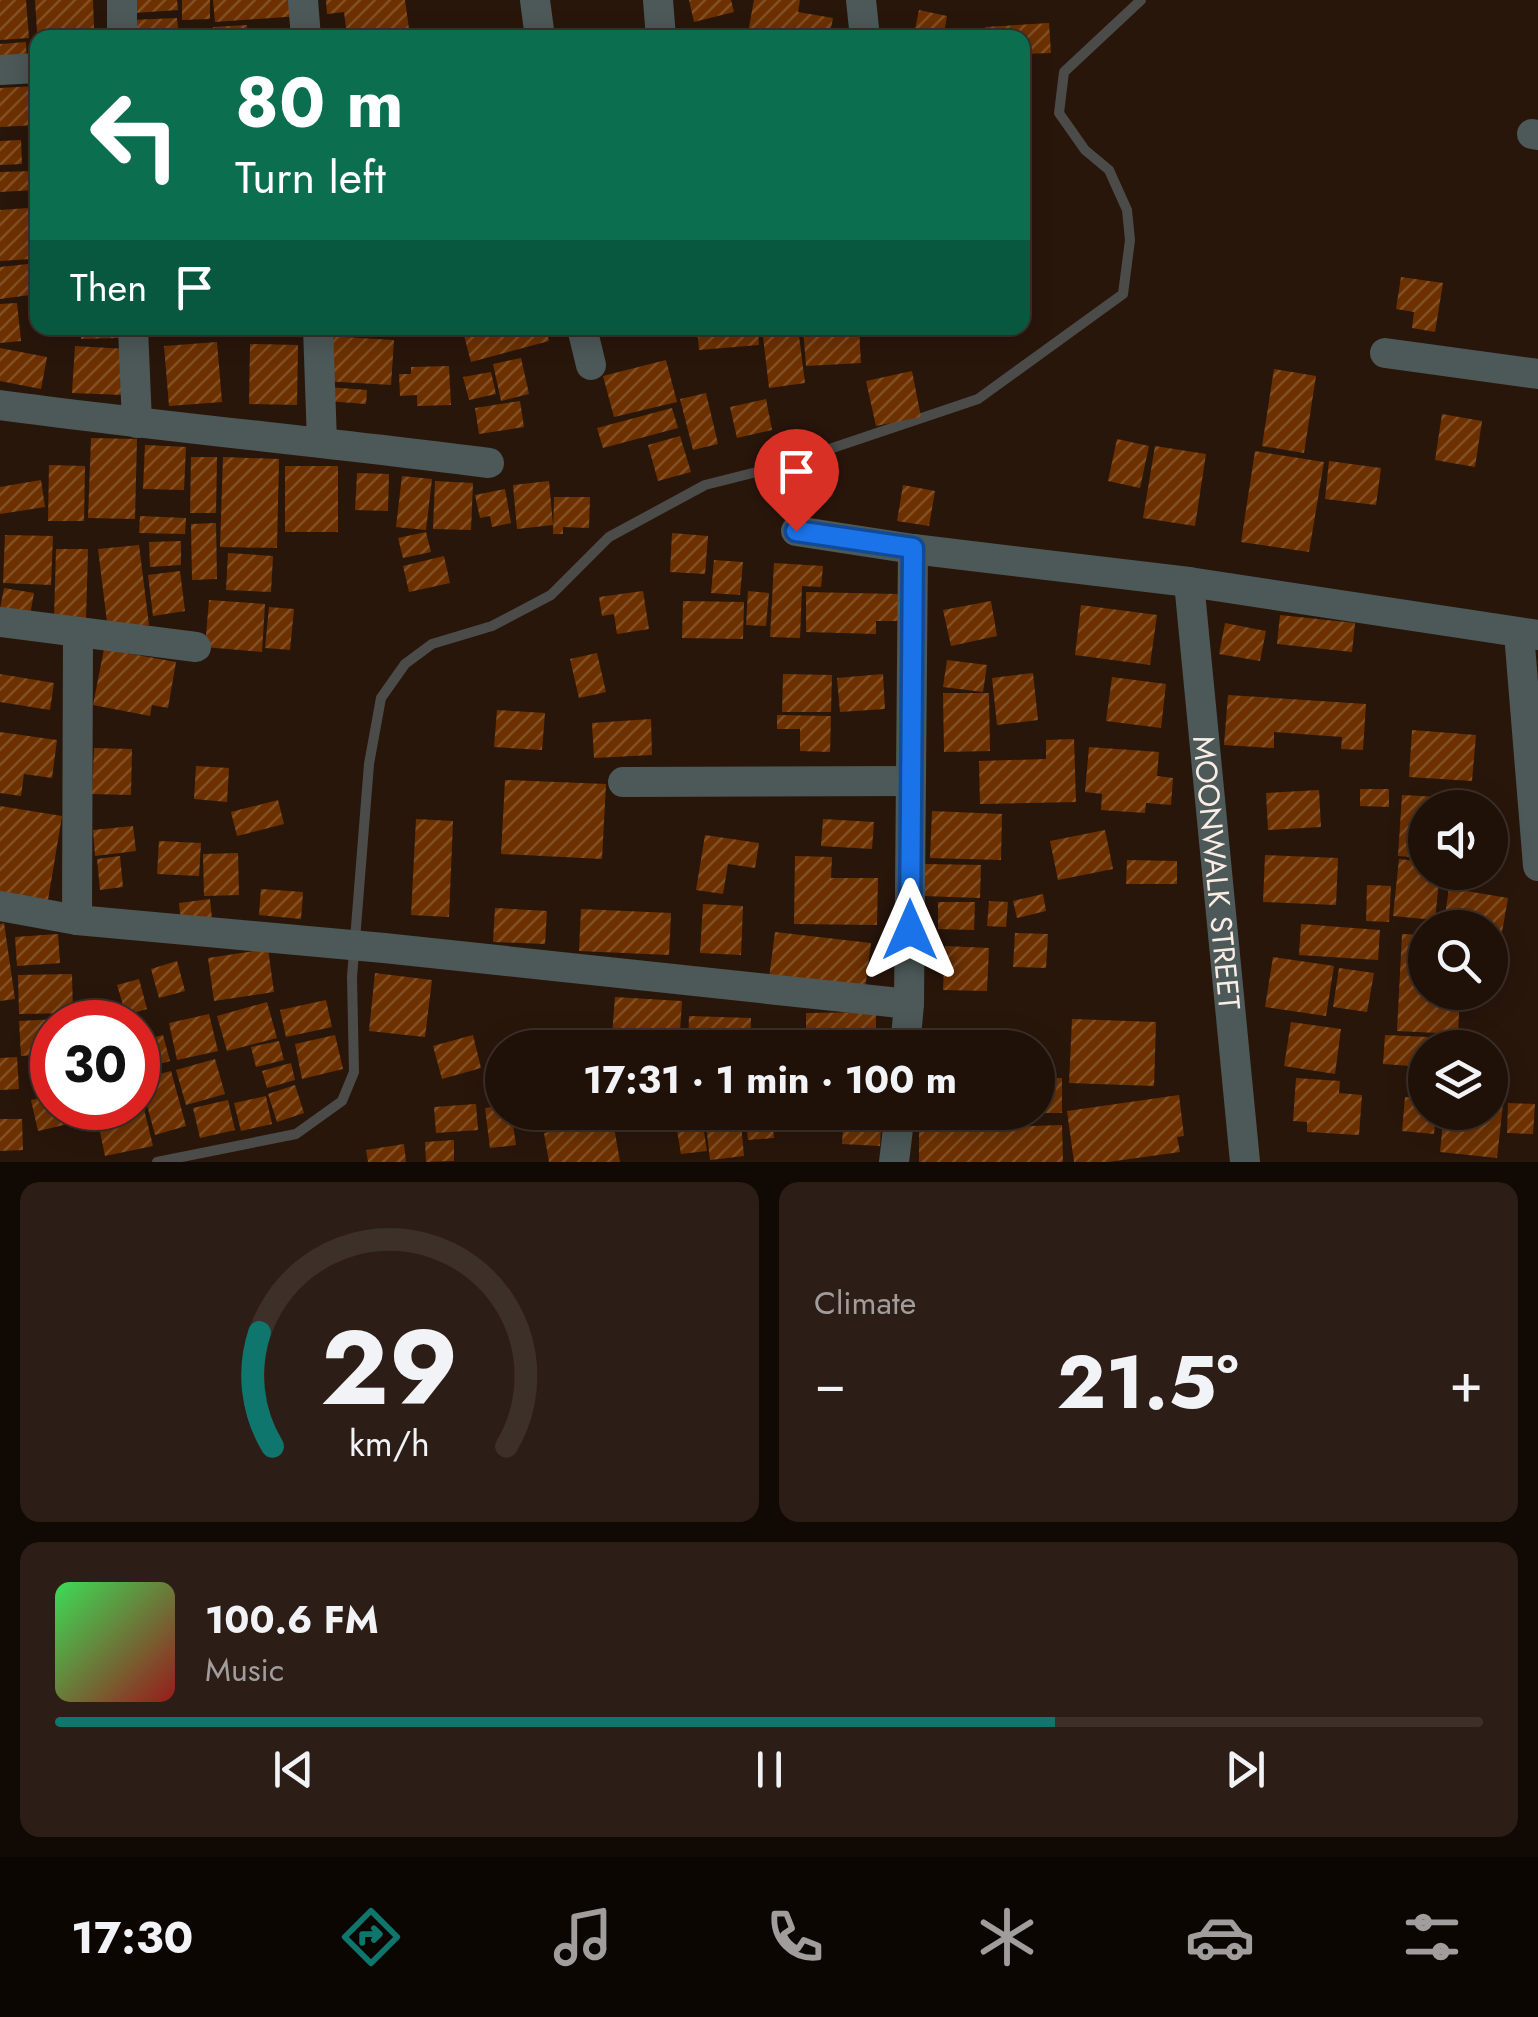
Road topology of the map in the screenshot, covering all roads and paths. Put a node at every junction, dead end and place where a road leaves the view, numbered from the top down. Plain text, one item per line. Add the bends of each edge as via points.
1 (122, 0) edge
2 (303, 0) edge
3 (535, 0) edge
4 (658, 0) edge
5 (861, 0) edge
6 (122, 30) edge
7 (305, 30) edge
8 (539, 30) edge
9 (660, 30) edge
10 (864, 30) edge
11 (30, 68) edge
12 (0, 70) edge
13 (133, 335) edge
14 (318, 335) edge
15 (584, 335) edge
16 (1385, 353) dead end
17 (590, 365) dead end
18 (1538, 374) edge
19 (0, 406) edge
20 (137, 424) junction
21 (322, 442) junction
22 (488, 462) dead end
23 (796, 531) dead end
24 (913, 548) junction
25 (1189, 582) junction
26 (0, 622) edge
27 (78, 634) junction
28 (1529, 634) edge
29 (196, 647) dead end
30 (911, 781) junction
31 (623, 782) dead end
32 (1538, 866) edge
33 (0, 906) edge
34 (77, 920) junction
35 (909, 1004) junction
36 (907, 1030) edge
37 (898, 1130) edge
38 (894, 1162) edge
39 (1245, 1162) edge

1 - 6 street
2 - 7 street
3 - 8 street
4 - 9 street
5 - 10 street
11 - 12 street
13 - 20 street
14 - 21 street
15 - 17 street
16 - 18 street
19 - 20 street
20 - 21 street
21 - 22 street
23 - 24 street
24 - 25 street
24 - 30 street
25 - 28 street
25 - 39 street, MOONWALK STREET
26 - 27 street
27 - 29 street
27 - 34 street
28 - 32 street
30 - 31 street
30 - 35 street
33 - 34 street
34 - 35 street
35 - 36 street
37 - 38 street

